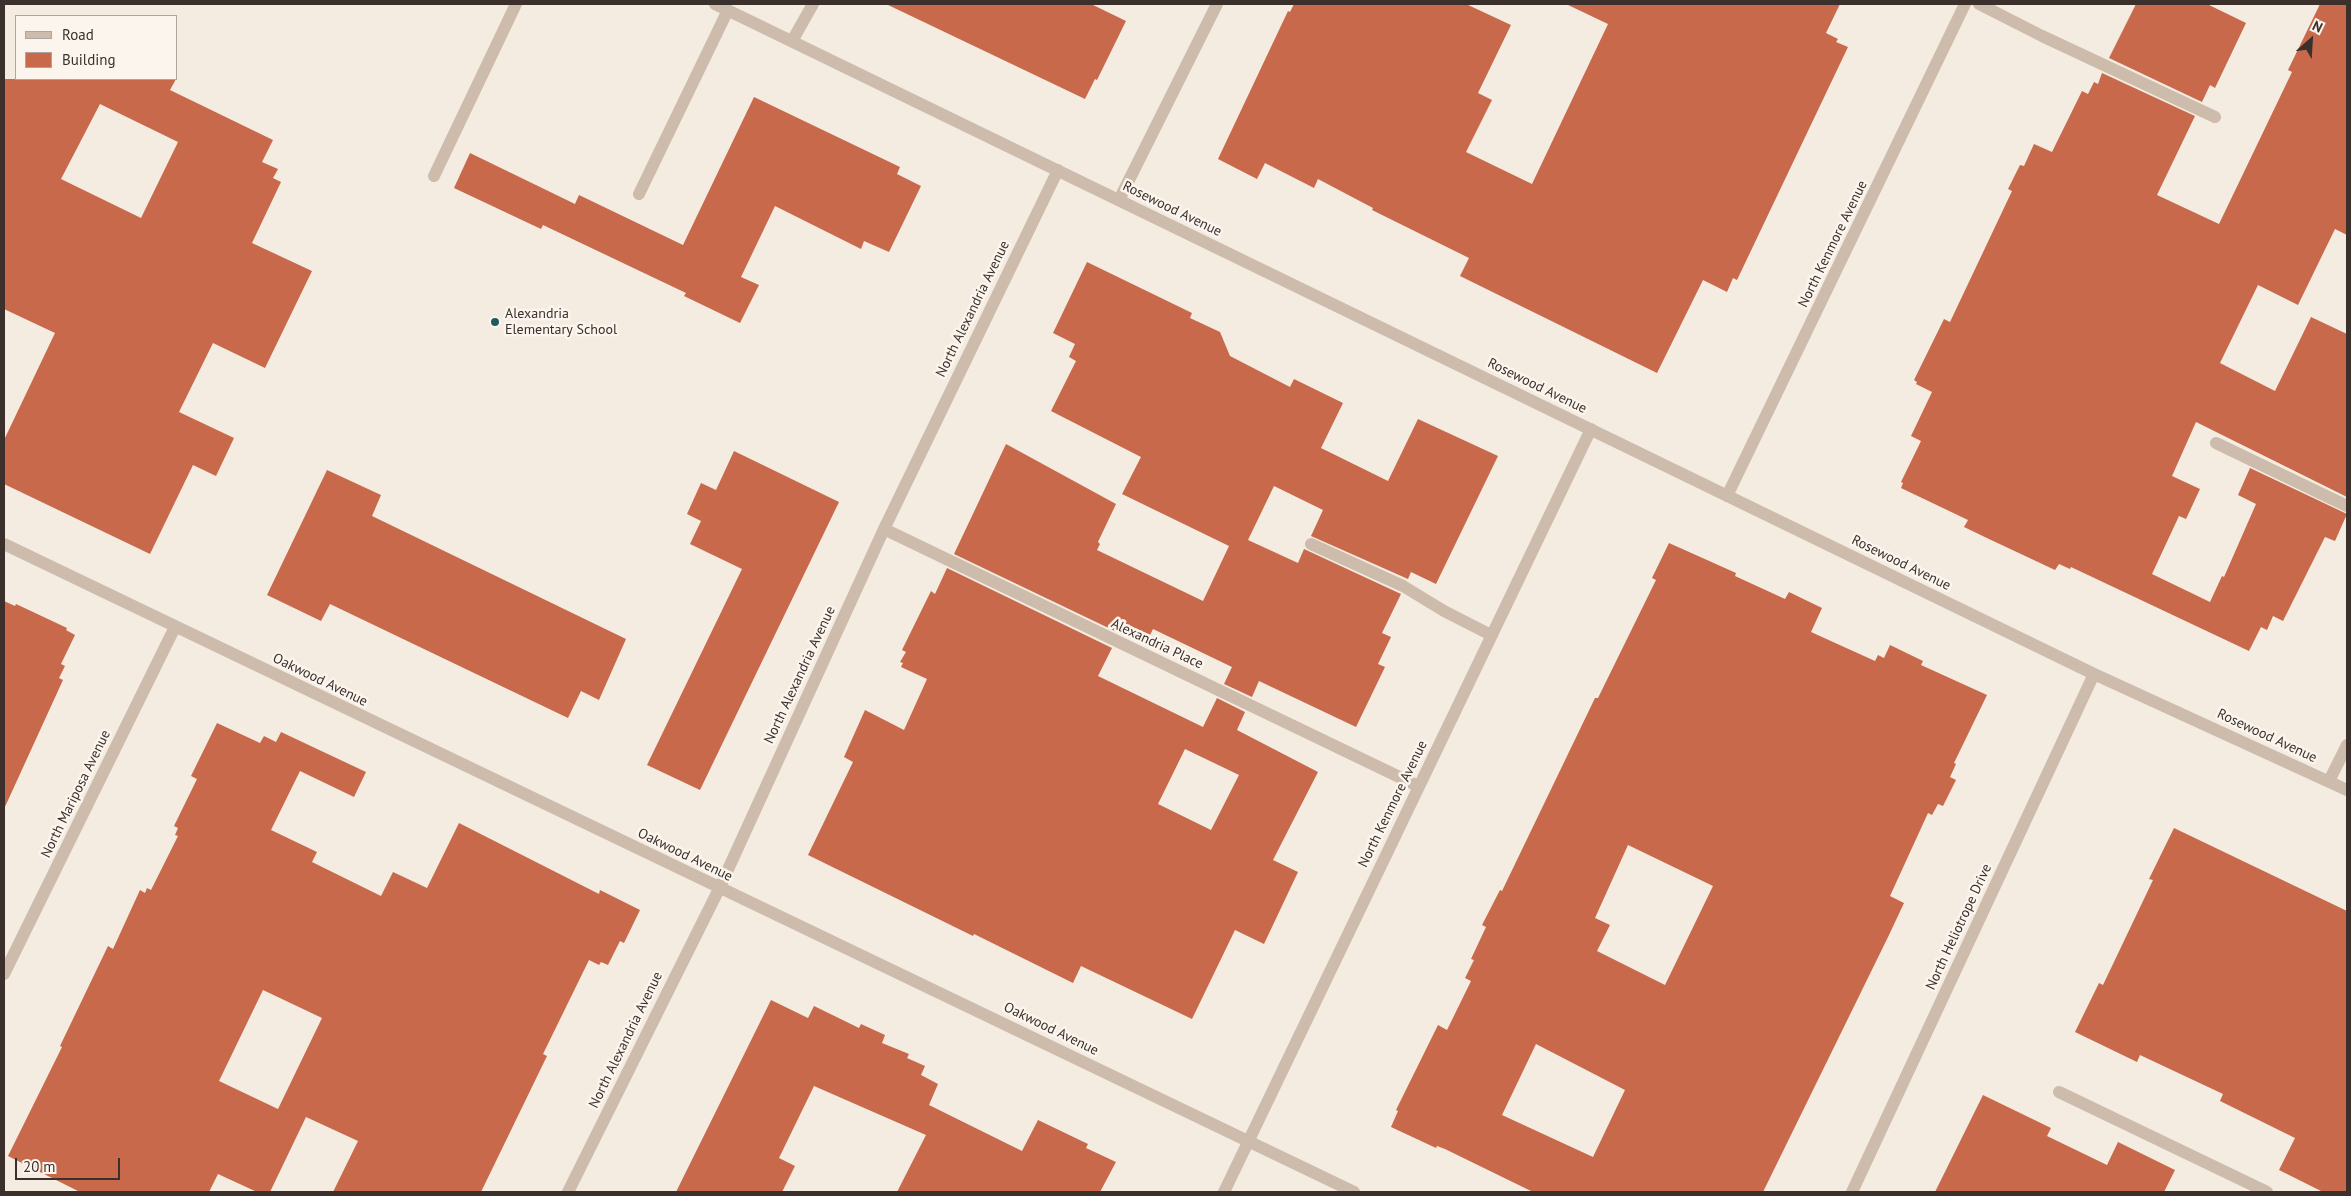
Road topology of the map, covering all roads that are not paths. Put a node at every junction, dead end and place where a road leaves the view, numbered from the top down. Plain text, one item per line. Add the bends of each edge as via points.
1 (516, 4) edge
2 (715, 4) edge
3 (813, 4) edge
4 (1217, 4) edge
5 (1965, 4) edge
6 (1979, 4) edge
7 (728, 10) junction
8 (792, 41) junction
9 (2215, 117) dead end
10 (1058, 170) junction
11 (434, 176) dead end
12 (639, 194) dead end
13 (1119, 200) junction
14 (1591, 429) junction
15 (2216, 443) dead end
16 (1727, 496) junction
17 (2347, 506) edge
18 (884, 529) junction
19 (4, 544) edge
20 (1311, 544) dead end
21 (176, 627) junction
22 (1491, 635) junction
23 (2094, 674) junction
24 (2347, 745) edge
25 (2329, 781) junction
26 (1418, 786) junction
27 (2347, 790) edge
28 (718, 889) junction
29 (4, 974) edge
30 (2059, 1092) dead end
31 (1248, 1141) junction
32 (568, 1192) edge
33 (1224, 1192) edge
34 (1354, 1192) edge
35 (1852, 1192) edge
36 (2267, 1192) edge

1 - 11 street
2 - 7 street, Rosewood Avenue
3 - 8 street
4 - 13 street
5 - 16 street, North Kenmore Avenue
6 - 9 street
7 - 8 street, Rosewood Avenue
7 - 12 street
8 - 10 street, Rosewood Avenue
10 - 13 street, Rosewood Avenue
10 - 18 street, North Alexandria Avenue
13 - 14 street, Rosewood Avenue
14 - 16 street, Rosewood Avenue
14 - 22 street, North Kenmore Avenue
15 - 17 street
16 - 23 street, Rosewood Avenue
18 - 26 street, Alexandria Place
18 - 28 street, North Alexandria Avenue
19 - 21 street, Oakwood Avenue
20 - 22 street via 1403,586
21 - 28 street, Oakwood Avenue
21 - 29 street, North Mariposa Avenue
22 - 26 street, North Kenmore Avenue
23 - 25 street, Rosewood Avenue
23 - 35 street, North Heliotrope Drive
24 - 25 street
25 - 27 street, Rosewood Avenue
26 - 31 street, North Kenmore Avenue
28 - 31 street, Oakwood Avenue via 754,903
28 - 32 street, North Alexandria Avenue
30 - 36 street
31 - 33 street, North Kenmore Avenue
31 - 34 street, Oakwood Avenue

